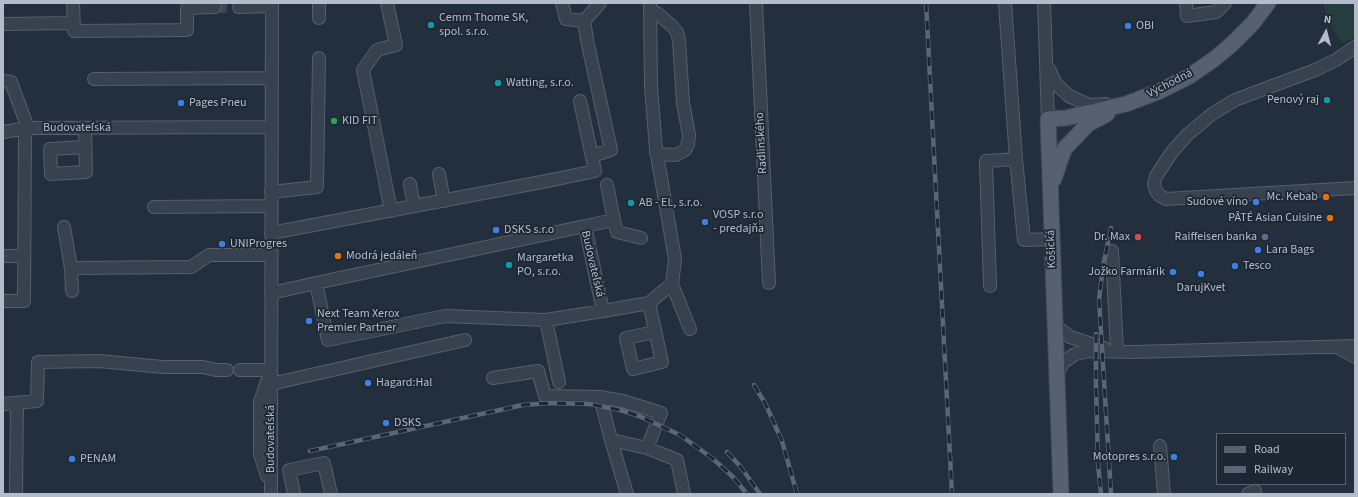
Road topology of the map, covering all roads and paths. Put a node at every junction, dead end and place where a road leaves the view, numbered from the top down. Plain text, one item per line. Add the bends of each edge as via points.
1 (73, 3) edge
2 (319, 3) edge
3 (387, 3) edge
4 (562, 3) edge
5 (600, 3) edge
6 (756, 3) edge
7 (1005, 3) edge
8 (1044, 3) edge
9 (1186, 3) edge
10 (1225, 3) edge
11 (1268, 3) edge
12 (187, 5) edge
13 (272, 5) edge
14 (215, 7) dead end
15 (240, 7) dead end
16 (650, 7) edge
17 (319, 18) dead end
18 (584, 21) junction
19 (74, 23) junction
20 (3, 24) edge
21 (1355, 47) edge
22 (319, 58) dead end
23 (1046, 62) junction
24 (272, 78) junction
25 (94, 79) dead end
26 (3, 81) edge
27 (580, 101) dead end
28 (1126, 104) junction
29 (1048, 120) junction
30 (272, 127) junction
31 (28, 128) junction
32 (85, 128) junction
33 (3, 132) edge
34 (85, 147) dead end
35 (656, 154) junction
36 (592, 156) junction
37 (1016, 159) junction
38 (439, 174) dead end
39 (410, 184) dead end
40 (607, 185) dead end
41 (1355, 188) edge
42 (1050, 190) junction
43 (271, 192) junction
44 (444, 201) junction
45 (271, 206) junction
46 (414, 206) junction
47 (154, 207) dead end
48 (391, 211) junction
49 (614, 220) junction
50 (585, 226) junction
51 (64, 227) dead end
52 (271, 233) junction
53 (641, 238) dead end
54 (1052, 239) junction
55 (1112, 251) dead end
56 (271, 255) junction
57 (3, 256) edge
58 (24, 256) junction
59 (71, 268) junction
60 (316, 283) junction
61 (769, 283) dead end
62 (672, 284) junction
63 (990, 286) dead end
64 (72, 291) dead end
65 (271, 293) junction
66 (3, 301) edge
67 (649, 303) junction
68 (603, 311) junction
69 (546, 320) junction
70 (1055, 325) junction
71 (690, 329) dead end
72 (655, 332) dead end
73 (465, 340) dead end
74 (1355, 346) edge
75 (1336, 347) junction
76 (1117, 351) junction
77 (1355, 357) edge
78 (227, 370) dead end
79 (240, 370) dead end
80 (271, 370) junction
81 (1056, 373) junction
82 (493, 378) dead end
83 (560, 382) dead end
84 (271, 384) junction
85 (600, 397) junction
86 (17, 403) junction
87 (3, 404) edge
88 (611, 440) junction
89 (1160, 446) dead end
90 (647, 448) junction
91 (271, 490) edge
92 (16, 494) edge
93 (294, 494) edge
94 (331, 494) edge
95 (627, 494) edge
96 (684, 494) edge
97 (1061, 494) edge
98 (1164, 494) edge

1 - 19 street
2 - 17 street
3 - 48 street via 396,45 377,50 363,70
4 - 18 street via 566,19
5 - 18 street
6 - 61 street, Radlinského
7 - 37 street
8 - 23 street, Košická
9 - 10 street via 1187,16 1216,12
11 - 28 main road, Východná via 1254,23 1213,60 1188,77
12 - 14 street
12 - 19 street via 187,30 74,31
13 - 15 street, Budovateľská
13 - 24 street, Budovateľská
16 - 35 street
16 - 35 street via 671,25 680,40 682,103 689,136 685,150 676,155
18 - 36 street via 611,150
19 - 20 street
21 - 41 street via 1336,60 1235,100 1212,114 1172,152 1156,176 1154,184 1156,191 1166,199
22 - 43 street via 317,187
23 - 28 street via 1056,84 1069,96 1089,105
23 - 29 street, Košická
24 - 25 street
24 - 30 street, Budovateľská
26 - 31 street via 11,82
27 - 36 street
28 - 29 main road, Východná
28 - 42 main road via 1088,124 1070,142 1065,148
29 - 42 main road, Košická
30 - 32 street, Budovateľská
30 - 43 street, Budovateľská
31 - 32 street, Budovateľská
31 - 33 street
31 - 58 street, Budovateľská via 25,136
32 - 34 street
35 - 62 street via 675,259
36 - 44 street via 595,171
37 - 54 street via 1024,240
37 - 63 street via 986,161
38 - 44 street
39 - 46 street
40 - 49 street
42 - 54 main road, Košická
43 - 45 street, Budovateľská
44 - 46 street
45 - 47 street
45 - 52 street, Budovateľská
46 - 48 street
48 - 52 street
49 - 50 street
49 - 53 street via 617,232
50 - 60 street, Budovateľská
50 - 68 street, Budovateľská
51 - 59 street
52 - 56 street, Budovateľská
54 - 70 main road, Košická
55 - 76 street
56 - 59 street via 210,255 191,267
56 - 65 street, Budovateľská
57 - 58 street
58 - 66 street, Budovateľská via 24,301
59 - 64 street
60 - 65 street, Budovateľská
60 - 69 street, Budovateľská via 328,340 445,316
62 - 67 street
62 - 71 street
65 - 80 street, Budovateľská
67 - 68 street
67 - 72 street
68 - 69 street, Budovateľská
69 - 83 street
70 - 76 street via 1070,337
70 - 81 main road, Košická
73 - 84 street
74 - 75 street
75 - 76 street
75 - 77 street
76 - 81 street via 1075,354 1064,362
78 - 86 street via 203,366 163,367 99,361 38,362 37,401
79 - 80 street
80 - 84 street, Budovateľská
80 - 91 street via 260,402 260,454
81 - 97 main road, Košická
82 - 85 street via 538,371 545,396
84 - 91 street, Budovateľská
85 - 88 street
85 - 90 street via 661,413
86 - 87 street
86 - 92 street
88 - 90 street
88 - 95 street
89 - 98 street
90 - 96 street via 677,460
93 - 94 street, Budovateľská via 290,470 324,463

